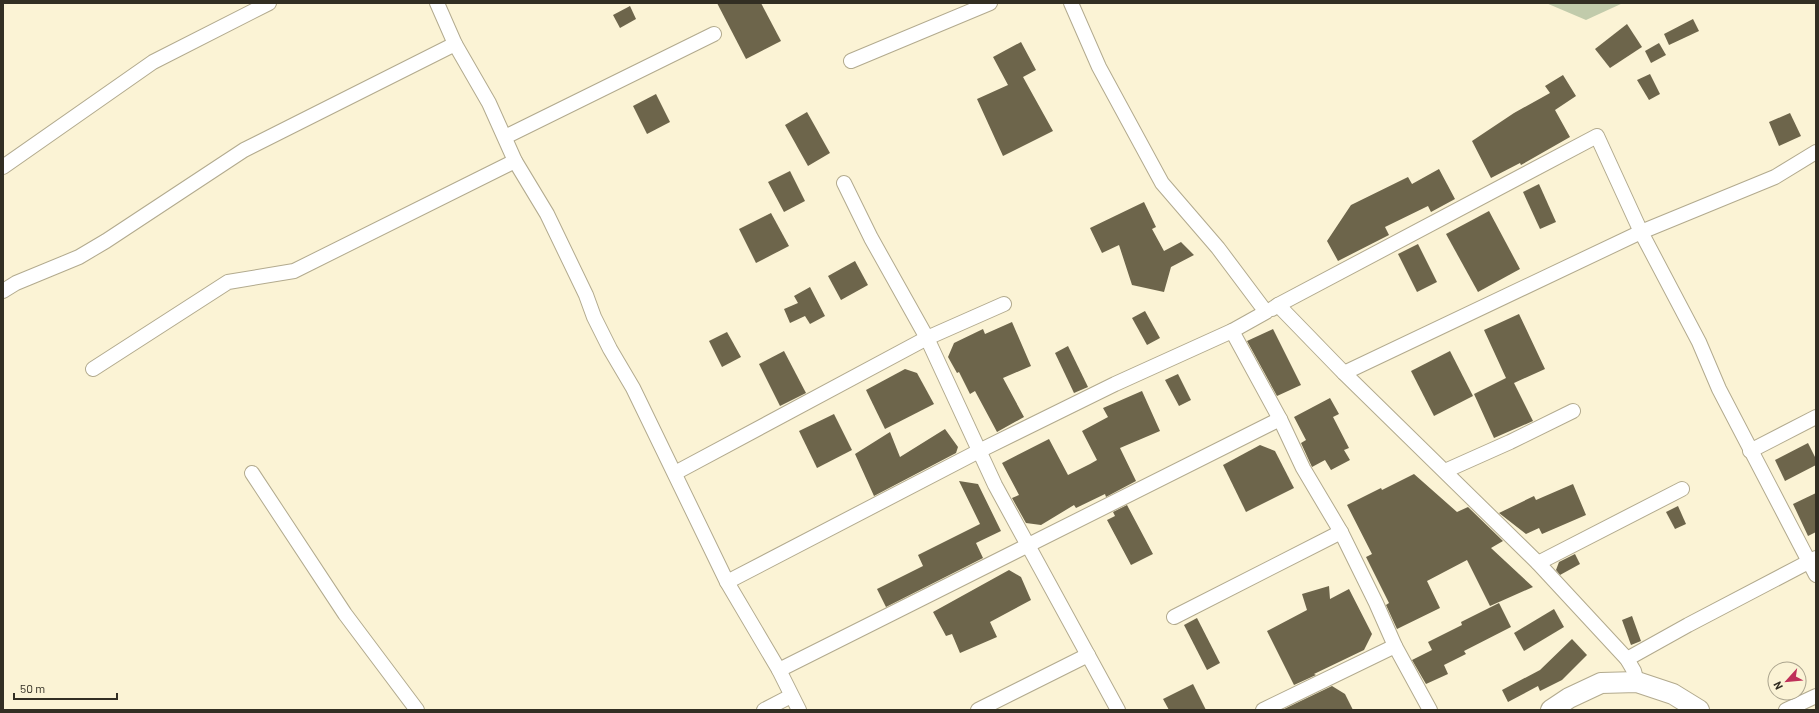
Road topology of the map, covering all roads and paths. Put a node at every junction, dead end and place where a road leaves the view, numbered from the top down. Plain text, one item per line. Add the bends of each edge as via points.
1 (269, 3) edge
2 (437, 3) edge
3 (990, 3) edge
4 (1071, 3) edge
5 (714, 34) dead end
6 (455, 44) junction
7 (851, 60) dead end
8 (505, 137) junction
9 (1816, 152) edge
10 (515, 161) junction
11 (3, 167) edge
12 (844, 183) dead end
13 (1641, 232) junction
14 (3, 291) edge
15 (1004, 304) dead end
16 (1272, 308) junction
17 (1232, 331) junction
18 (927, 338) junction
19 (93, 369) dead end
20 (1344, 373) junction
21 (1573, 411) dead end
22 (1816, 416) edge
23 (1280, 419) junction
24 (979, 451) junction
25 (1750, 451) junction
26 (1445, 471) junction
27 (252, 473) dead end
28 (675, 473) junction
29 (1682, 490) dead end
30 (1341, 532) junction
31 (1028, 546) junction
32 (1813, 560) edge
33 (1538, 563) junction
34 (1816, 575) edge
35 (727, 582) junction
36 (1174, 617) dead end
37 (1395, 646) junction
38 (1088, 655) junction
39 (1627, 659) junction
40 (779, 670) junction
41 (1637, 682) junction
42 (791, 696) junction
43 (1816, 696) edge
44 (417, 710) edge
45 (764, 710) edge
46 (799, 710) edge
47 (978, 710) edge
48 (1118, 710) edge
49 (1263, 710) edge
50 (1430, 710) edge
51 (1551, 710) edge
52 (1699, 710) edge
53 (1786, 710) edge

1 - 11 street via 153,62
2 - 6 street
3 - 7 street
4 - 16 street via 1099,66 1162,183
5 - 8 street
6 - 8 street via 489,103
6 - 14 street via 244,150 90,251
8 - 10 street
9 - 13 street via 1775,177
10 - 19 street via 294,271 228,282
10 - 28 street via 547,214 594,317
12 - 18 street via 871,238
13 - 16 street via 1597,136
13 - 20 street
13 - 25 street via 1699,342
15 - 18 street
16 - 17 street
16 - 20 street
17 - 23 street
17 - 24 street via 1115,384
18 - 24 street
18 - 28 street
20 - 26 street
21 - 26 street
22 - 25 street
23 - 30 street via 1303,468
23 - 31 street
24 - 31 street
24 - 35 street
25 - 32 street
26 - 33 street
27 - 44 street via 345,614
28 - 35 street
29 - 33 street
30 - 36 street
30 - 37 street
31 - 38 street
31 - 40 street
32 - 34 street
32 - 39 street
33 - 39 street
35 - 40 street
37 - 49 street
37 - 50 street
38 - 47 street
38 - 48 street
39 - 41 street
40 - 42 street
41 - 51 main road via 1601,682
41 - 52 main road via 1673,694
42 - 45 street
42 - 46 street
43 - 53 street

